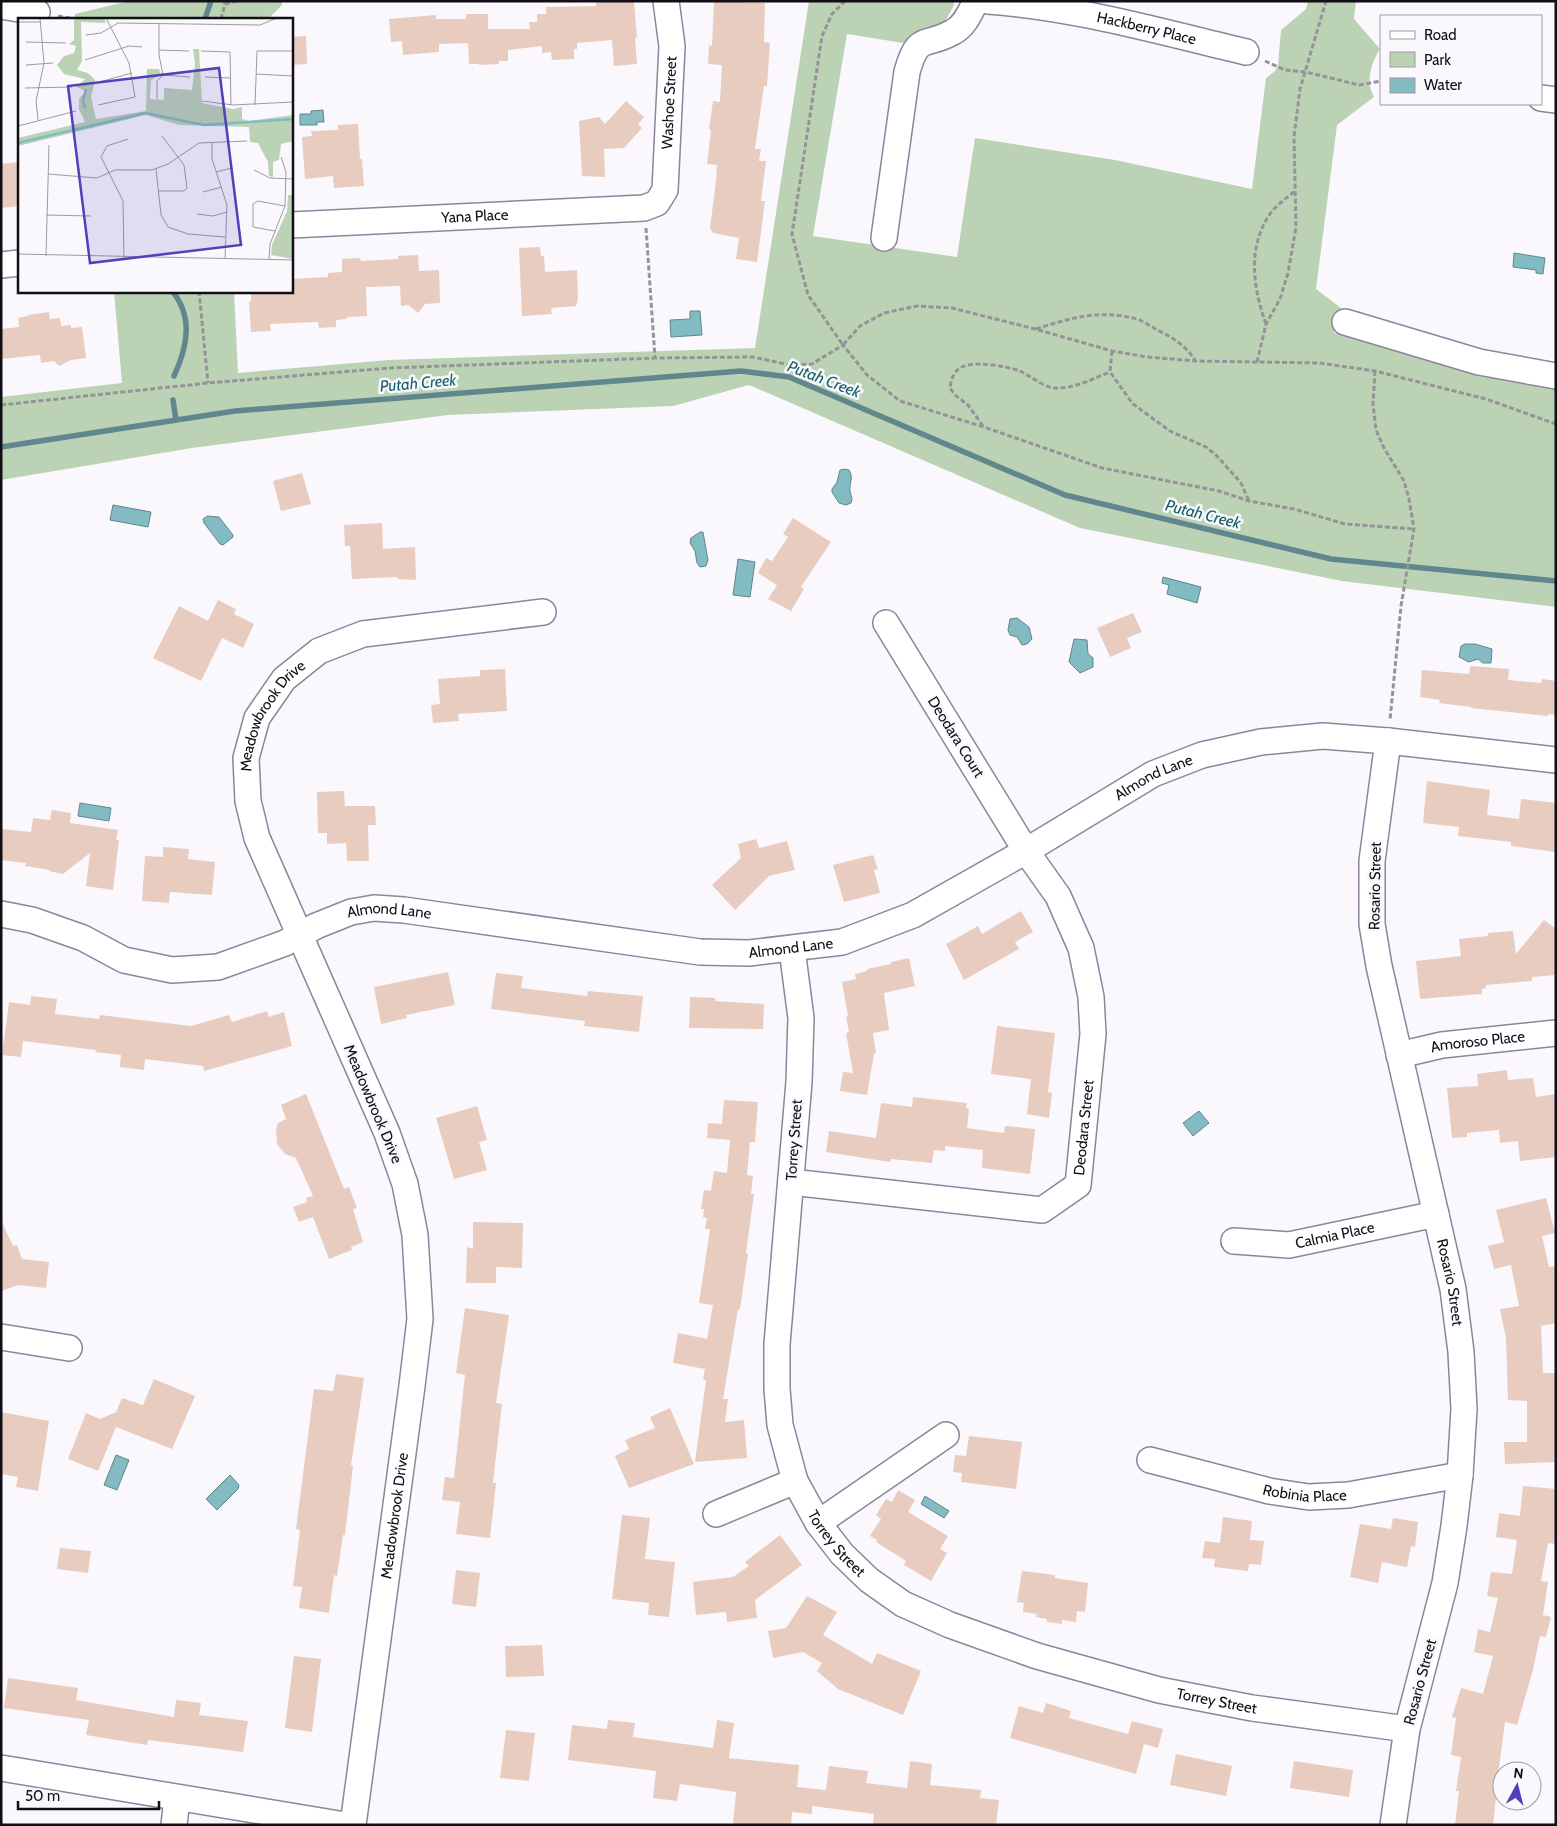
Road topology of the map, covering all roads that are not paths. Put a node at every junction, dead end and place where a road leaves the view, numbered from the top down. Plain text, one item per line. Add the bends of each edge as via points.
1 (666, 1) edge
2 (976, 1) edge
3 (988, 1) edge
4 (1, 6) edge
5 (37, 12) dead end
6 (1246, 52) road end
7 (1542, 98) edge
8 (1556, 100) edge
9 (651, 205) joint
10 (292, 226) edge
11 (884, 238) dead end
12 (18, 263) edge
13 (1, 265) edge
14 (1345, 322) dead end
15 (1556, 376) edge
16 (543, 612) dead end
17 (886, 623) dead end
18 (1388, 741) junction
19 (1556, 760) edge
20 (1026, 851) junction
21 (1, 914) edge
22 (300, 933) junction
23 (792, 949) junction
24 (1556, 1033) edge
25 (1400, 1055) junction
26 (791, 1182) junction
27 (1436, 1214) junction
28 (1234, 1241) dead end
29 (1, 1337) edge
30 (69, 1348) dead end
31 (946, 1435) dead end
32 (1150, 1460) dead end
33 (1460, 1475) junction
34 (795, 1481) junction
35 (716, 1514) dead end
36 (818, 1523) junction
37 (1407, 1730) junction
38 (1, 1768) edge
39 (177, 1798) junction
40 (174, 1825) edge
41 (345, 1825) edge
42 (353, 1825) edge
43 (1393, 1825) edge

1 - 9 street, Washoe Street via 672,46 665,190
2 - 11 street via 966,21 954,32 925,41 912,54
3 - 6 street, Hackberry Place via 1069,11
4 - 5 street
7 - 8 street
9 - 10 street, Yana Place
12 - 13 street
14 - 15 street via 1479,362
16 - 22 street, Meadowbrook Drive via 363,634 319,652 284,679 257,718 246,758 248,801 257,838
17 - 20 street, Deodara Court
18 - 19 street, Almond Lane
18 - 20 street, Almond Lane via 1323,736 1260,742 1202,755 1152,774
18 - 25 street, Rosario Street via 1372,861 1372,924
20 - 23 street, Almond Lane via 913,915 842,942
20 - 26 street, Deodara Street via 1058,896 1081,948 1092,997 1093,1034 1078,1185 1042,1210
21 - 22 street, Almond Lane via 32,920 83,938 124,960 172,970 218,967 285,943
22 - 23 street, Almond Lane via 351,912 374,908 700,952 749,954
22 - 42 street, Meadowbrook Drive via 387,1133 405,1184 415,1235 418,1284 420,1319 412,1386
23 - 26 street, Torrey Street via 801,1018
24 - 25 street, Amoroso Place via 1442,1045
25 - 27 street, Rosario Street
26 - 34 street, Torrey Street via 777,1344 777,1389 780,1425
27 - 28 street, Calmia Place via 1289,1245
27 - 33 street, Rosario Street via 1461,1352 1464,1409
29 - 30 street
31 - 36 street
32 - 33 street, Robinia Place via 1269,1491 1308,1497 1348,1495
33 - 37 street, Rosario Street via 1445,1583
34 - 35 street
34 - 36 street, Torrey Street
36 - 37 street, Torrey Street via 842,1554 869,1580 903,1604 950,1626 1037,1656 1160,1690 1252,1708
37 - 43 street, Rosario Street
38 - 39 street
39 - 40 street
39 - 41 street

